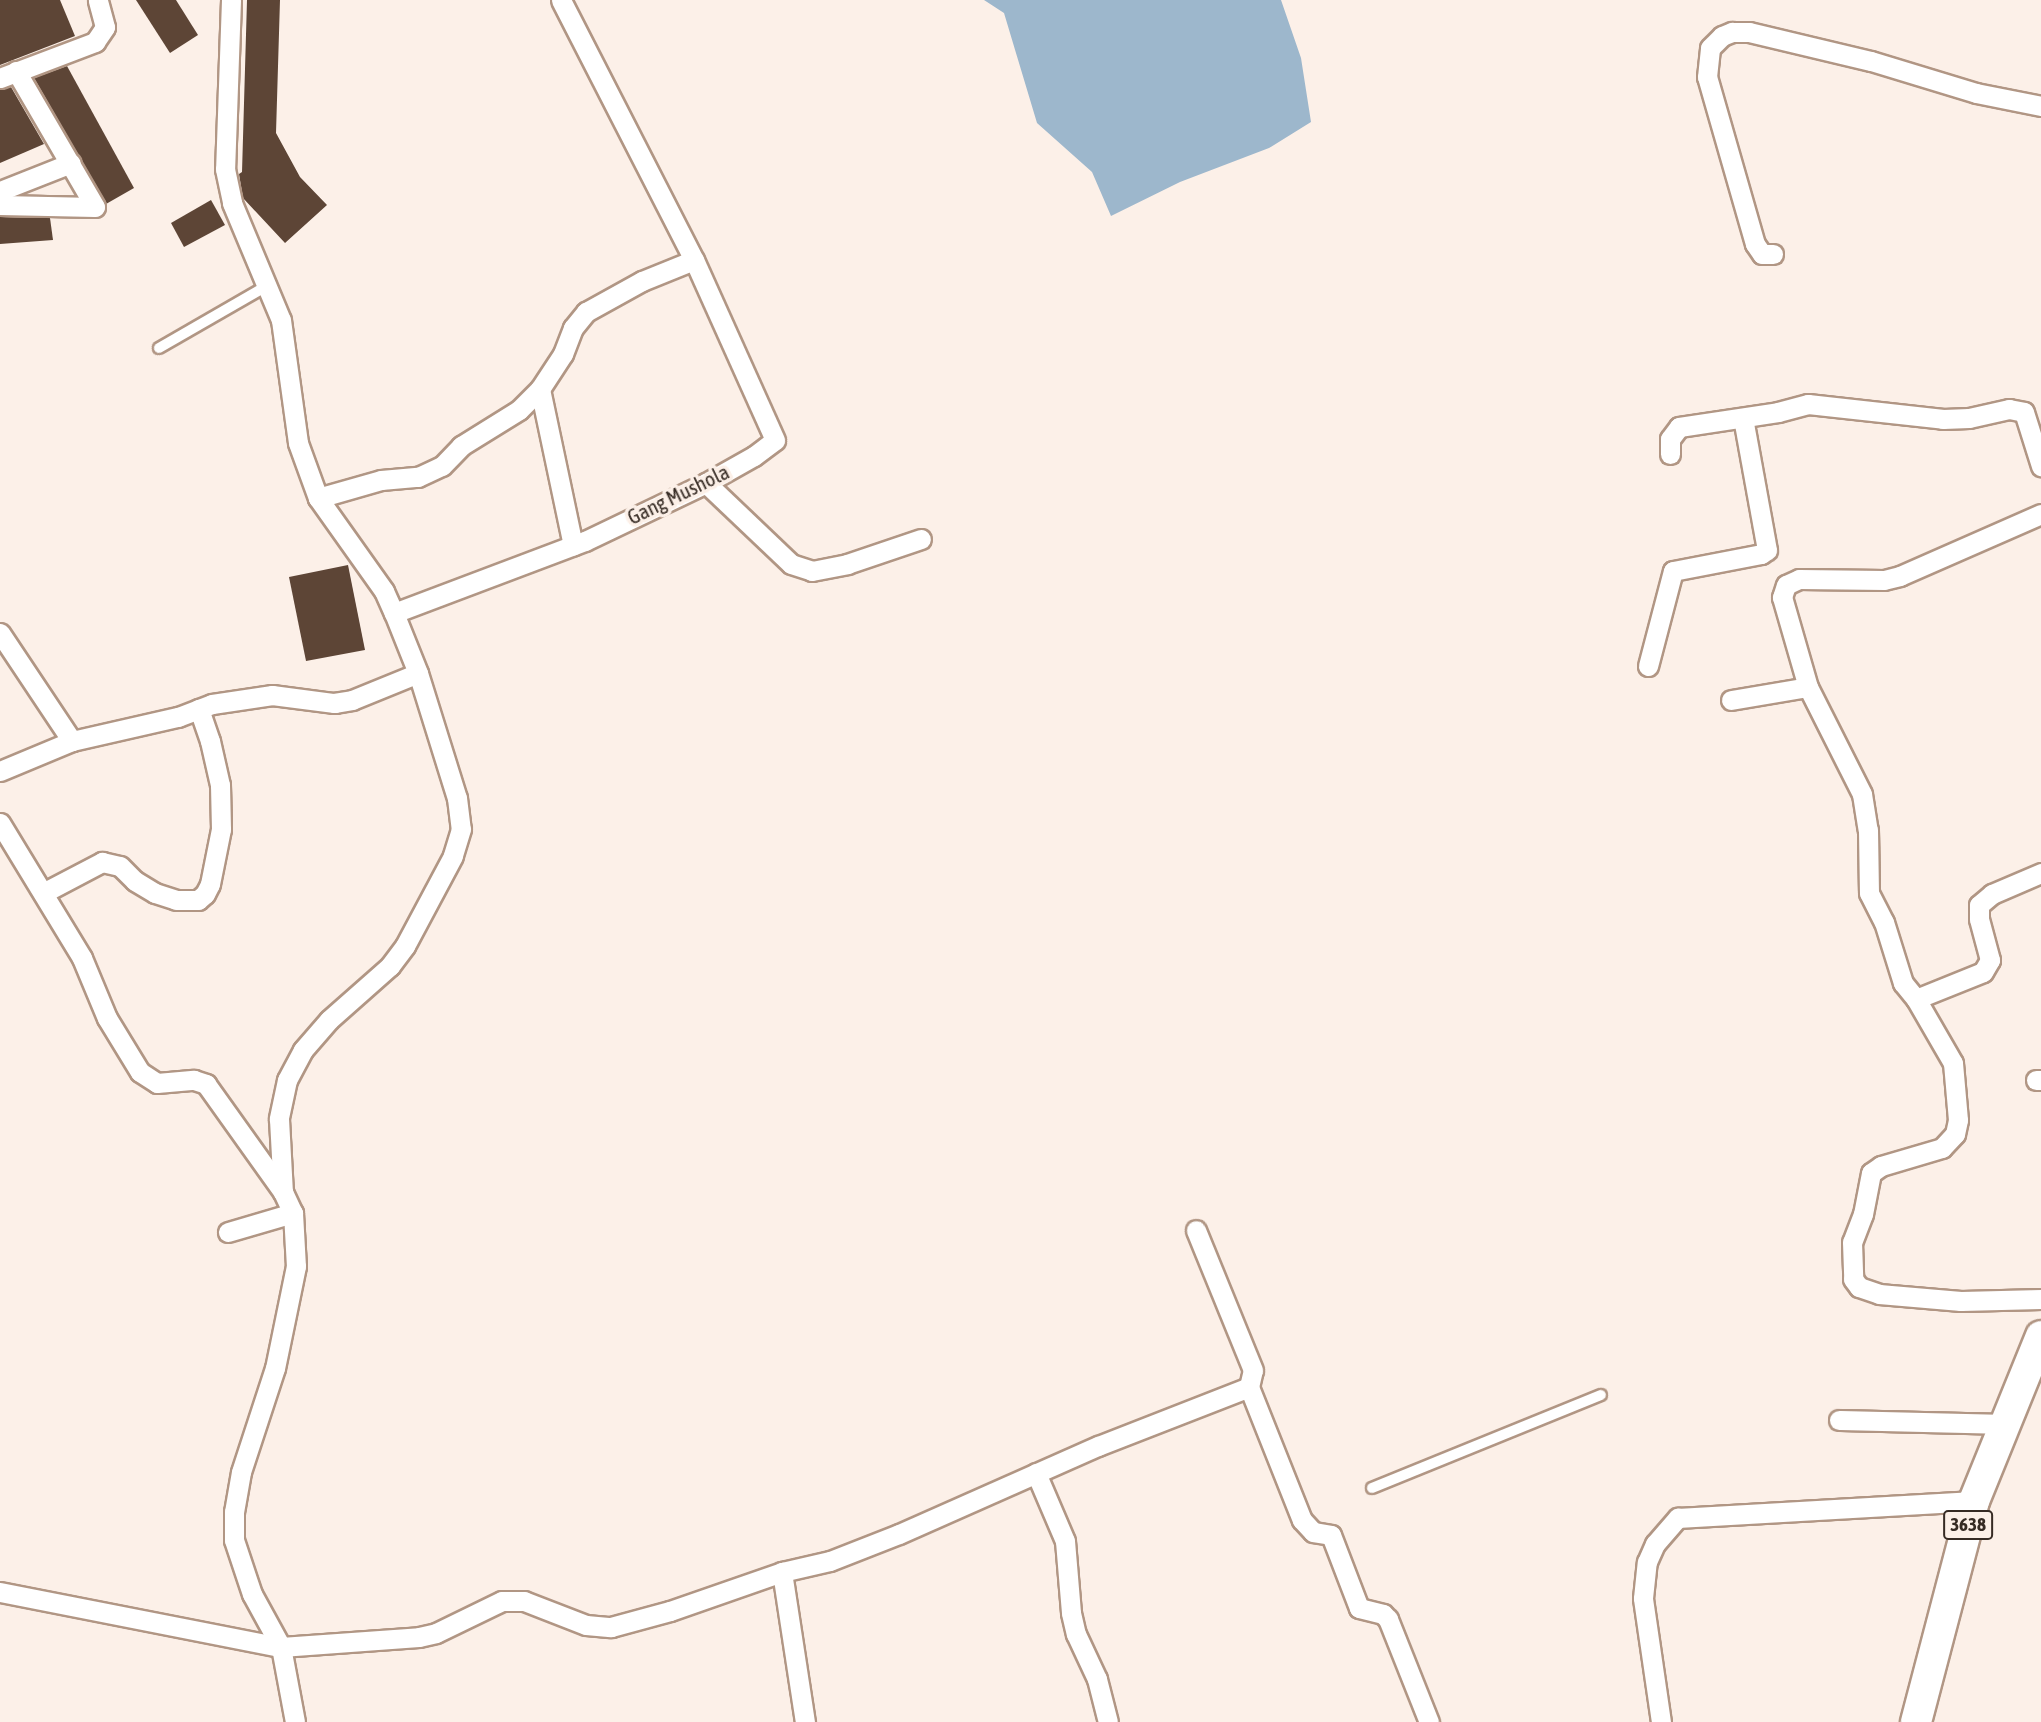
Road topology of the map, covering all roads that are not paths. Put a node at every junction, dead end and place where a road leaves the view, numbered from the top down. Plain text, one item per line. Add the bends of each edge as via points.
1 (98, 0) edge
2 (232, 0) edge
3 (561, 0) edge
4 (8, 74) edge
5 (2041, 106) edge
6 (71, 163) junction
7 (0, 191) edge
8 (0, 205) edge
9 (1773, 254) dead end
10 (694, 260) junction
11 (268, 286) junction
12 (159, 348) dead end
13 (540, 388) junction
14 (1743, 418) junction
15 (1670, 454) dead end
16 (2041, 466) edge
17 (706, 483) junction
18 (318, 498) junction
19 (2041, 514) edge
20 (921, 539) dead end
21 (573, 546) junction
22 (394, 613) junction
23 (0, 633) edge
24 (1648, 666) dead end
25 (418, 673) junction
26 (1808, 687) junction
27 (1731, 700) dead end
28 (199, 709) junction
29 (72, 741) junction
30 (0, 771) edge
31 (0, 823) edge
32 (2041, 873) edge
33 (43, 892) junction
34 (1916, 999) junction
35 (283, 1192) junction
36 (293, 1213) junction
37 (1196, 1230) dead end
38 (228, 1232) dead end
39 (2041, 1300) edge
40 (2041, 1336) edge
41 (1250, 1387) junction
42 (1601, 1395) dead end
43 (1839, 1420) dead end
44 (2008, 1424) junction
45 (1036, 1473) junction
46 (1372, 1488) dead end
47 (1974, 1501) junction
48 (782, 1572) junction
49 (0, 1592) edge
50 (281, 1647) junction
51 (295, 1722) edge
52 (805, 1722) edge
53 (1108, 1722) edge
54 (1429, 1722) edge
55 (1661, 1722) edge
56 (1916, 1722) edge

1 - 4 street via 105,27 95,42
2 - 11 street via 225,169 232,202
3 - 10 street
4 - 6 street
5 - 9 street via 1749,32 1722,36 1710,48 1707,76 1755,244 1762,254
6 - 7 street
6 - 8 street via 95,207
10 - 13 street via 642,281 586,313
10 - 17 street, Gang Mushola via 775,440
11 - 12 lane
11 - 18 street via 287,348 298,443
13 - 18 street via 502,423 461,446 442,466 418,477 381,480
13 - 21 street
14 - 15 street via 1679,427 1670,439
14 - 16 street via 1808,404 1943,419 2009,409 2024,412
14 - 24 street via 1767,550 1673,571
17 - 20 street via 791,564 812,571
17 - 21 street, Gang Mushola
18 - 22 street via 384,591
19 - 26 street via 1900,576 1884,580 1799,579 1786,585 1784,605
21 - 22 street, Gang Mushola
22 - 25 street
23 - 29 street
25 - 28 street via 334,703 272,695
25 - 35 street via 457,798 461,829 453,856 405,946 390,966 329,1020 303,1050 286,1080 279,1119
26 - 27 street
26 - 34 street via 1862,794 1869,893 1884,922 1903,983
28 - 29 street
28 - 33 street via 220,785 221,830 205,894 198,900 176,900 135,881 120,866 102,862
29 - 30 street
31 - 33 street
32 - 34 street via 1992,894 1979,905 1990,960 1983,972
33 - 35 street via 82,958 124,1050 140,1072 158,1083 194,1080 206,1084
34 - 39 street via 1953,1063 1955,1134 1942,1148 1871,1173 1852,1242 1853,1279 1859,1287 1879,1294 1961,1301
35 - 36 street
36 - 38 street
36 - 50 street via 296,1266 275,1368 241,1472 234,1512 234,1540 252,1594
37 - 41 street via 1253,1370
40 - 44 main road, 3638
41 - 45 street
41 - 54 street via 1302,1520 1313,1532 1331,1535 1359,1608 1388,1619
42 - 46 lane
43 - 44 street
44 - 47 main road, 3638
45 - 48 street via 864,1548
45 - 53 street via 1065,1541 1071,1613
47 - 55 street via 1678,1518 1655,1544 1647,1562 1643,1598
47 - 56 main road, 3638
48 - 50 street via 611,1627 575,1622 524,1601 502,1601 419,1637
48 - 52 street
49 - 50 street
50 - 51 street

